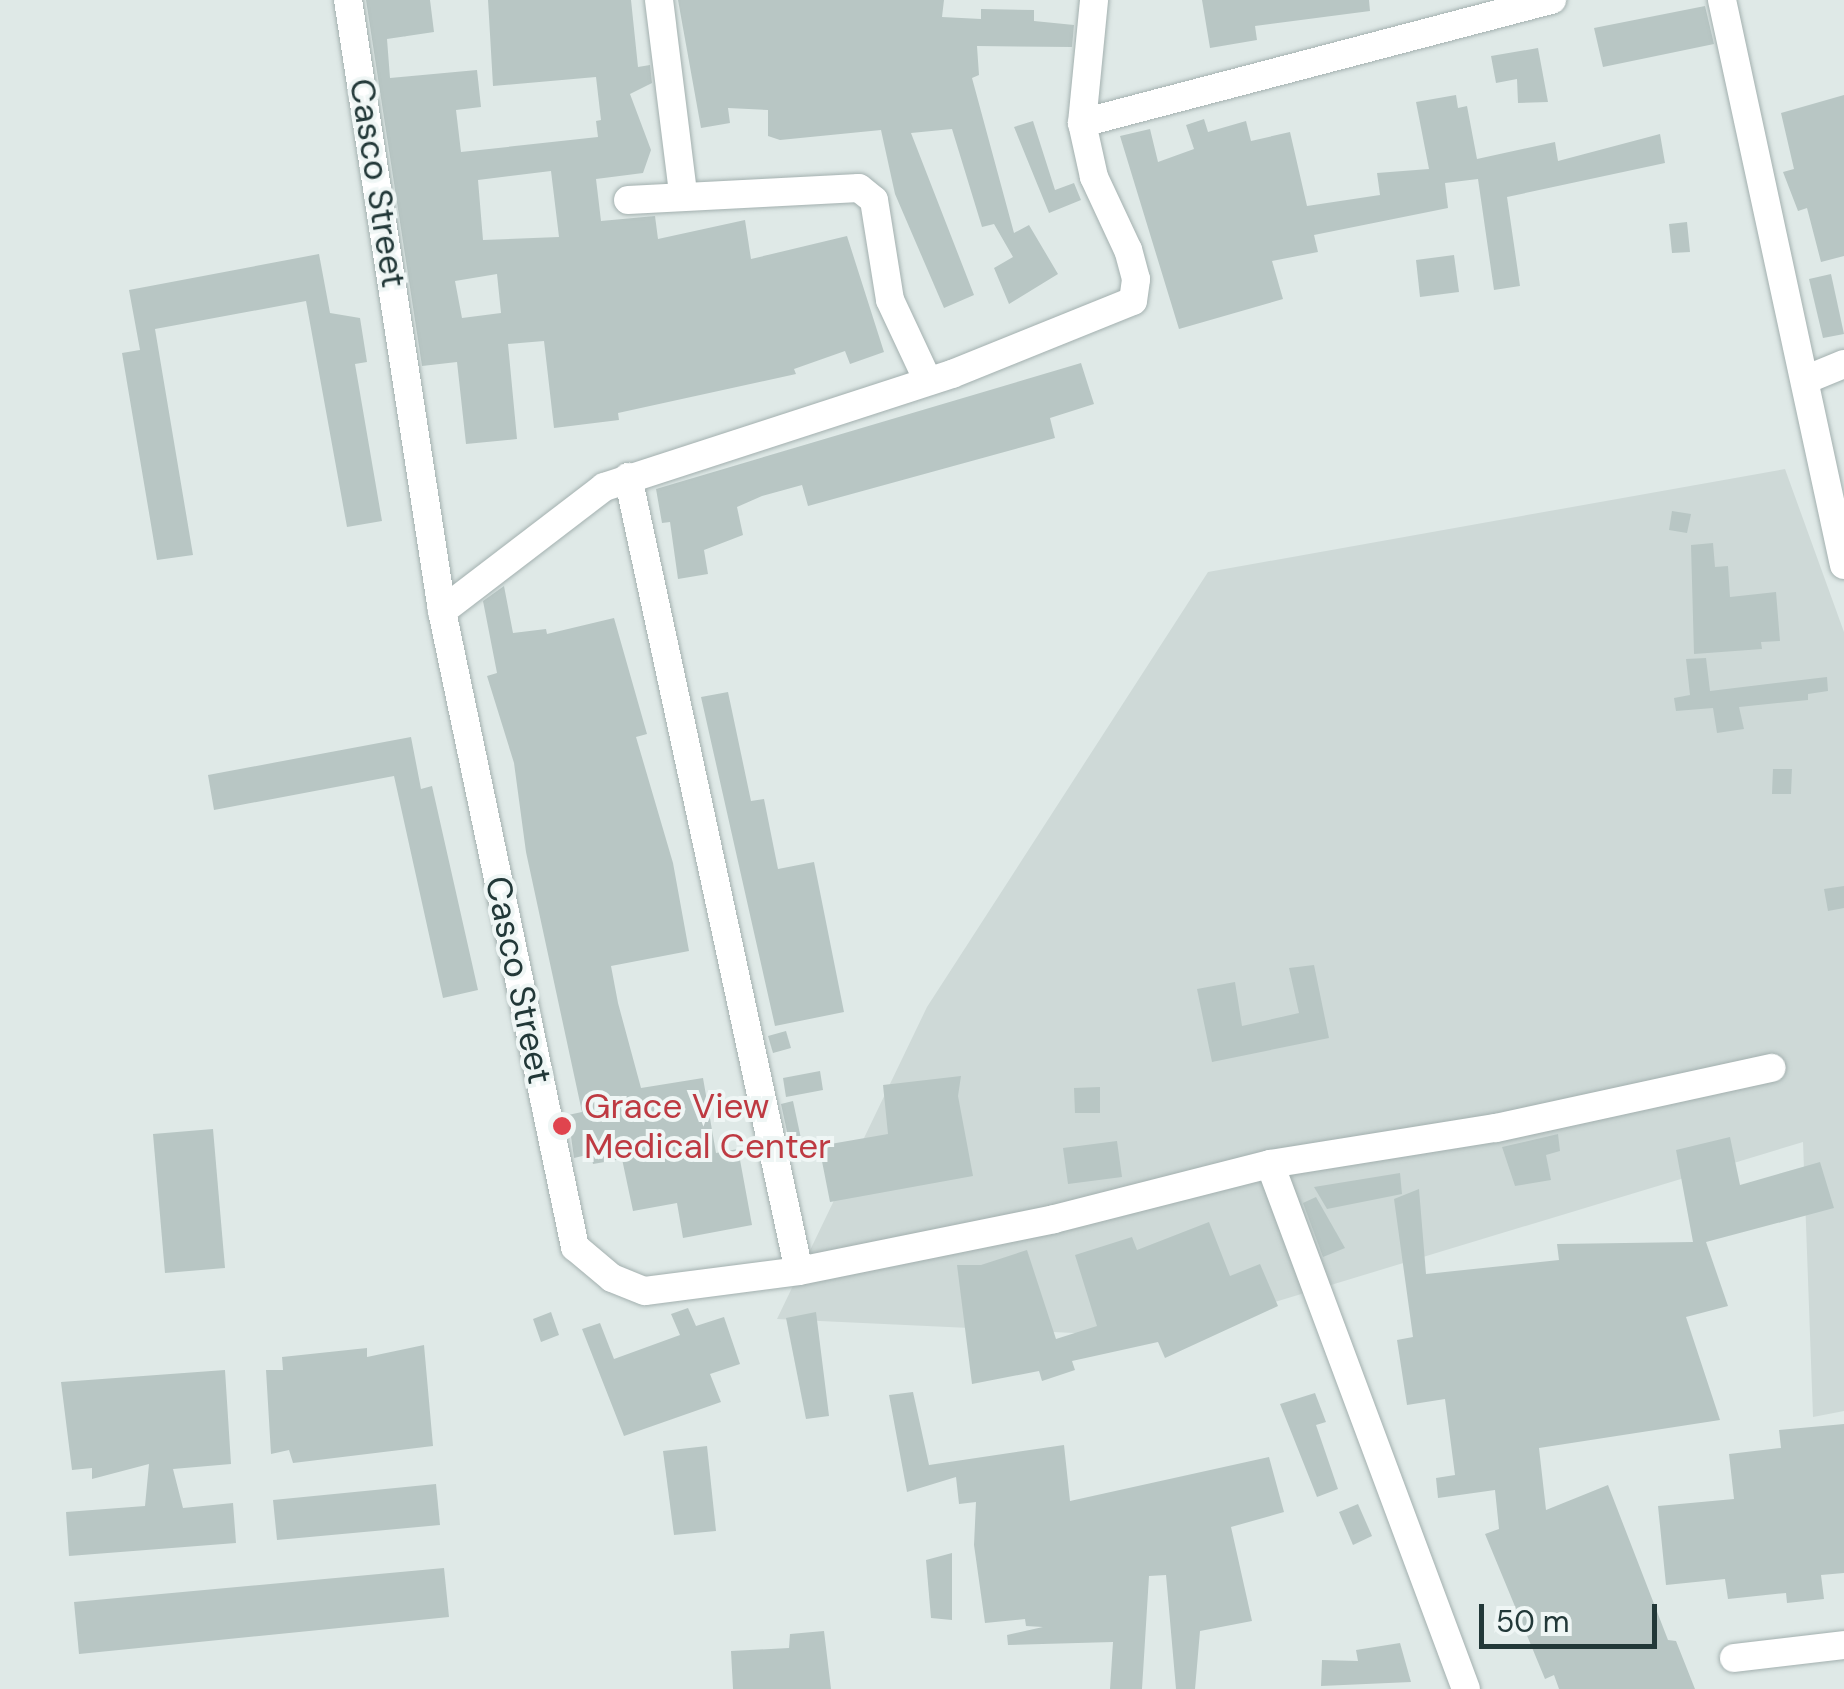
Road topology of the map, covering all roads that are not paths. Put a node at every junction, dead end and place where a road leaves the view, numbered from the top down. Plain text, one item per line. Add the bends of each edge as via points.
1 (348, 0) edge
2 (658, 0) edge
3 (1094, 0) edge
4 (1552, 0) edge
5 (1722, 0) edge
6 (1082, 124) junction
7 (682, 193) junction
8 (628, 200) dead end
9 (1844, 364) edge
10 (1806, 380) junction
11 (928, 381) junction
12 (628, 477) junction
13 (1844, 565) edge
14 (442, 611) junction
15 (1772, 1068) dead end
16 (1270, 1164) junction
17 (799, 1271) junction
18 (1844, 1645) edge
19 (1734, 1658) dead end
20 (1466, 1689) edge

1 - 14 street, Casco Street
2 - 7 street
3 - 6 street
4 - 6 street
5 - 10 street
6 - 11 street via 1094,177 1132,265 1133,301
7 - 8 street
7 - 11 street via 859,188 874,200 890,300
9 - 10 street
10 - 13 street
11 - 12 street
12 - 14 street via 604,487
12 - 17 street
14 - 17 street, Casco Street via 575,1248 612,1278 644,1291
15 - 16 street, Casco Street via 1496,1128
16 - 17 street, Casco Street
16 - 20 street
18 - 19 street

